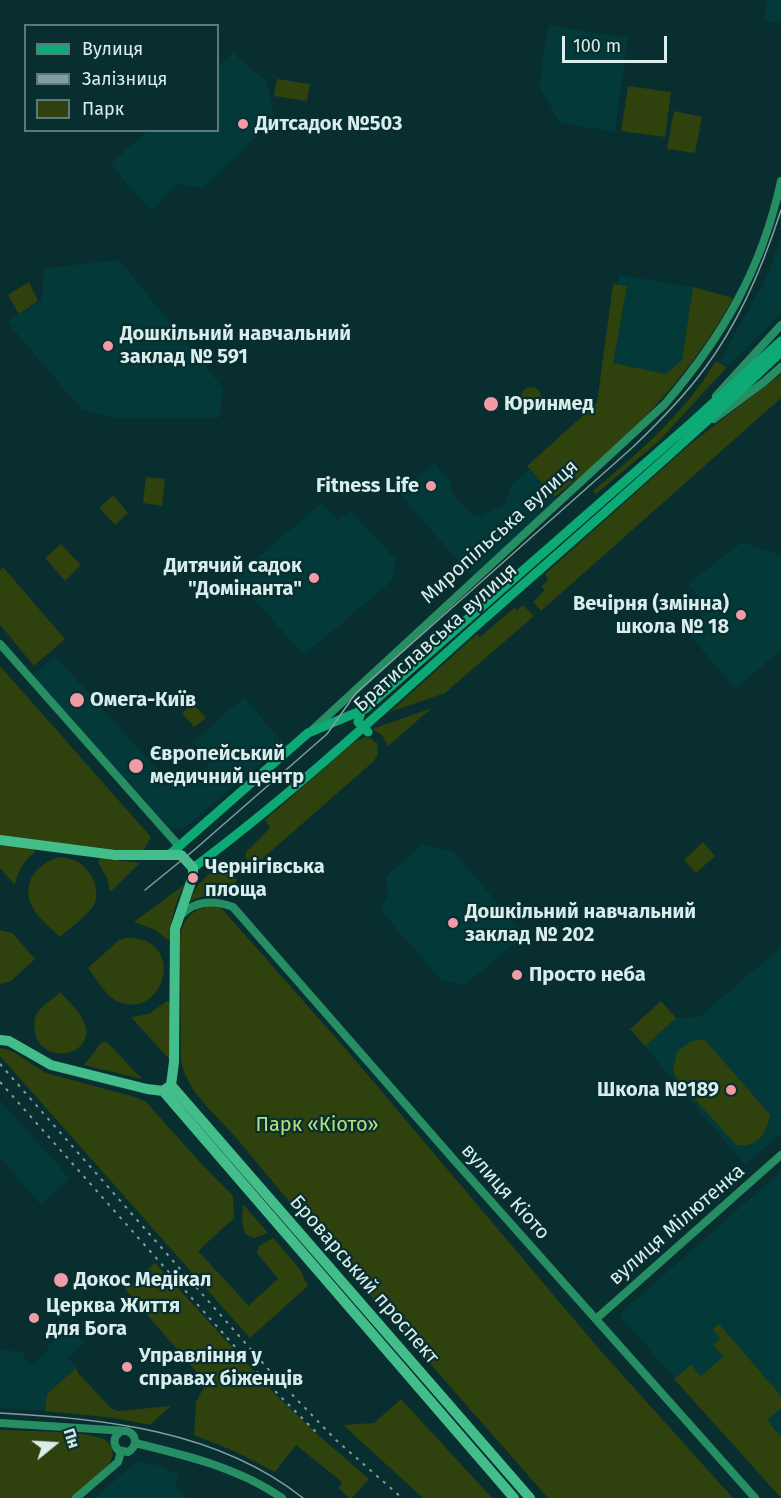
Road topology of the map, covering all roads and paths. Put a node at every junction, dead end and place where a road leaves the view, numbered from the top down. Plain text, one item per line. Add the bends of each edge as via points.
1 (781, 181) edge
2 (781, 326) edge
3 (781, 341) edge
4 (781, 352) edge
5 (781, 367) edge
6 (689, 425) junction
7 (699, 429) junction
8 (0, 644) edge
9 (361, 712) junction
10 (365, 730) junction
11 (308, 733) junction
12 (0, 840) edge
13 (179, 846) junction
14 (169, 855) junction
15 (193, 868) junction
16 (177, 919) junction
17 (0, 1041) edge
18 (167, 1088) junction
19 (781, 1155) edge
20 (596, 1319) junction
21 (0, 1423) edge
22 (120, 1432) junction
23 (135, 1443) junction
24 (121, 1452) junction
25 (76, 1498) edge
26 (282, 1498) edge
27 (514, 1498) edge
28 (530, 1498) edge
29 (755, 1498) edge

1 - 11 street, Миропільська вулиця via 772,219 740,298 699,363 665,404
2 - 6 street, Братиславська вулиця
3 - 6 main road, Братиславська вулиця
4 - 7 main road, Братиславська вулиця
5 - 7 street, Братиславська вулиця
6 - 9 main road, Братиславська вулиця
7 - 10 main road, Братиславська вулиця
8 - 13 street
9 - 10 main road via 358,722
9 - 11 main road, Братиславська вулиця
10 - 15 main road, Братиславська вулиця
11 - 13 main road, Миропільська вулиця
12 - 14 highway via 115,855
13 - 14 main road, Миропільська вулиця
14 - 15 highway via 181,855
15 - 16 highway
16 - 18 highway via 174,1062
16 - 20 street, вулиця Кіото via 202,903 212,901 233,907
17 - 18 highway via 9,1041 51,1065 147,1089
18 - 27 highway, Броварський проспект
18 - 28 highway, Броварський проспект
19 - 20 street, вулиця Мілютенка
20 - 29 street, вулиця Кіото
21 - 22 street
22 - 23 street via 130,1432
22 - 24 street via 114,1444
23 - 24 street via 131,1450
23 - 26 street via 257,1482
24 - 25 street via 118,1462

